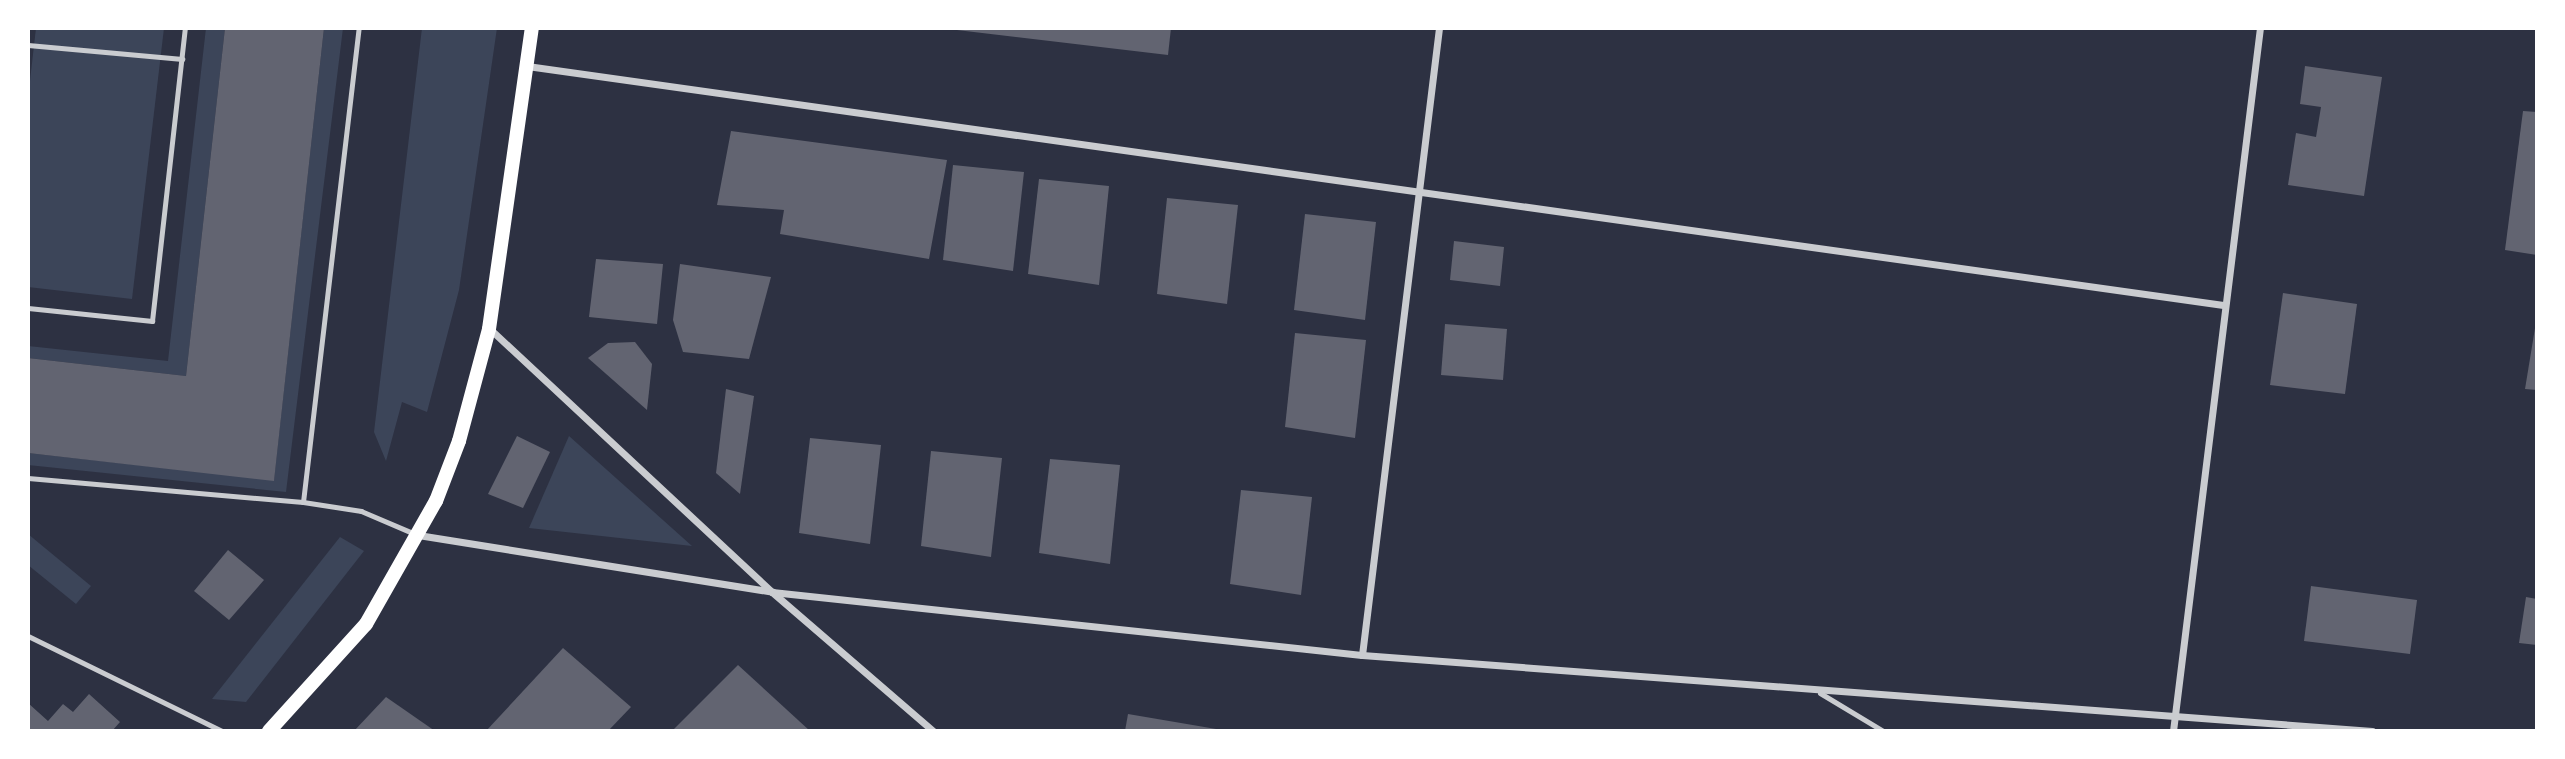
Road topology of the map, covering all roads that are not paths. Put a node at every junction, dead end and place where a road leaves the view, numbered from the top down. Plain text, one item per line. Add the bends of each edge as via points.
1 (185, 28) edge
2 (359, 28) edge
3 (532, 28) edge
4 (1439, 28) edge
5 (2260, 28) edge
6 (28, 45) edge
7 (182, 59) junction
8 (527, 66) junction
9 (1414, 190) junction
10 (2223, 305) junction
11 (28, 308) edge
12 (489, 328) junction
13 (28, 478) edge
14 (303, 502) junction
15 (418, 535) junction
16 (772, 592) junction
17 (28, 636) edge
18 (1362, 655) junction
19 (1820, 693) junction
20 (2174, 717) junction
21 (222, 731) edge
22 (269, 731) edge
23 (933, 731) edge
24 (1883, 731) edge
25 (2173, 731) edge
26 (2372, 731) edge

1 - 7 lane
2 - 14 lane
3 - 8 main road
4 - 9 street
5 - 10 street
6 - 7 lane
7 - 11 lane via 152,321
8 - 9 street
8 - 12 main road
9 - 10 street
9 - 18 street
10 - 20 street
12 - 15 main road via 459,441
12 - 16 street
13 - 14 lane
14 - 15 lane via 361,511
15 - 16 street
15 - 22 main road via 366,624
16 - 18 street
16 - 23 street
17 - 21 lane
18 - 19 street
19 - 20 street
19 - 24 lane
20 - 25 street
20 - 26 street

